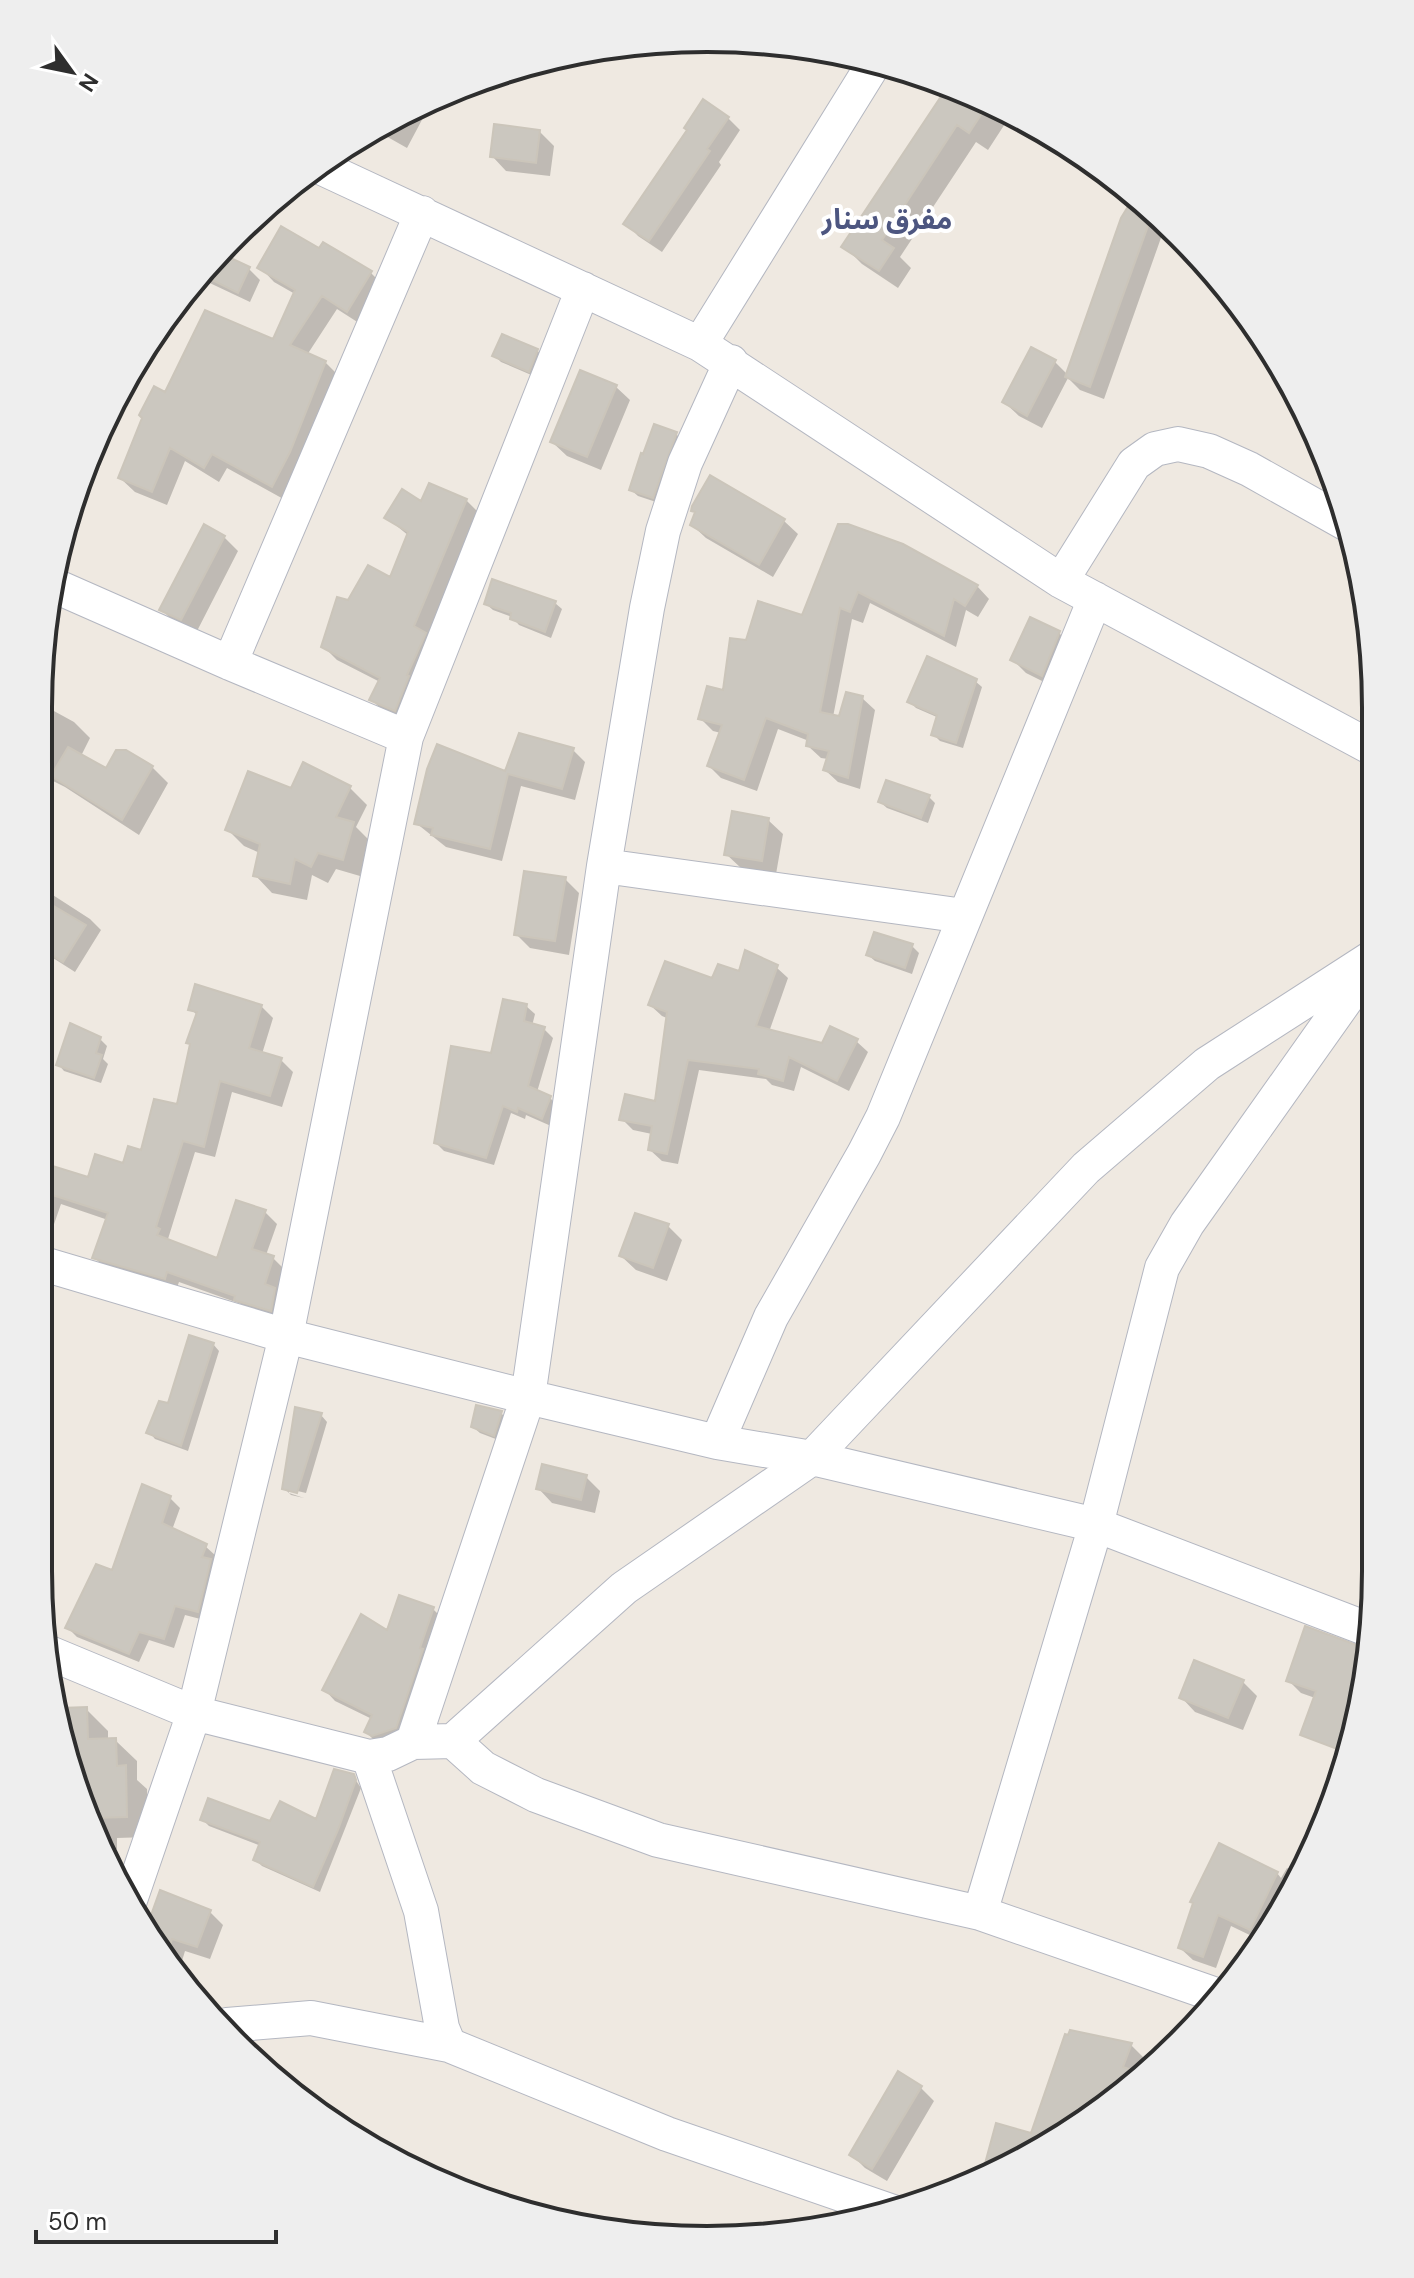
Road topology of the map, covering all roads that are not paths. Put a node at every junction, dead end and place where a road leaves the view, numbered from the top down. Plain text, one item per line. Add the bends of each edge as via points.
1 (868, 72) edge
2 (330, 171) edge
3 (422, 213) junction
4 (583, 289) junction
5 (700, 344) junction
6 (731, 362) junction
7 (1333, 516) edge
8 (1061, 581) junction
9 (63, 590) edge
10 (1095, 599) junction
11 (230, 663) junction
12 (406, 737) junction
13 (1362, 743) edge
14 (604, 866) junction
15 (964, 916) junction
16 (1362, 966) edge
17 (1362, 975) edge
18 (52, 1266) edge
19 (286, 1336) junction
20 (528, 1397) junction
21 (717, 1442) junction
22 (812, 1458) junction
23 (1096, 1525) junction
24 (1360, 1626) edge
25 (58, 1657) edge
26 (194, 1713) junction
27 (453, 1741) junction
28 (413, 1742) junction
29 (369, 1757) junction
30 (134, 1887) edge
31 (980, 1913) junction
32 (1208, 1992) edge
33 (235, 2024) edge
34 (449, 2045) junction
35 (873, 2205) edge

1 - 5 street
2 - 3 street
3 - 4 street
3 - 11 street
4 - 5 street
4 - 12 street
5 - 6 street
6 - 8 street
6 - 14 street via 685,463 663,531
7 - 8 street via 1209,451 1178,444 1155,449 1134,464
8 - 10 street
9 - 11 street
10 - 13 street
10 - 15 street
11 - 12 street
12 - 19 street
14 - 15 street
14 - 20 street
15 - 21 street via 883,1117 771,1317
16 - 22 street via 1207,1064 1086,1168
17 - 23 street via 1172,1245
18 - 19 street
19 - 20 street
19 - 26 street
20 - 21 street
20 - 28 street
21 - 22 street
22 - 23 street
22 - 27 street via 624,1588
23 - 24 street
23 - 31 street
25 - 26 street
26 - 29 street
26 - 30 street
27 - 28 street
27 - 31 street via 483,1768 536,1795 658,1840
28 - 29 street
29 - 34 street via 421,1911
31 - 32 street
33 - 34 street via 311,2018
34 - 35 street via 667,2134

